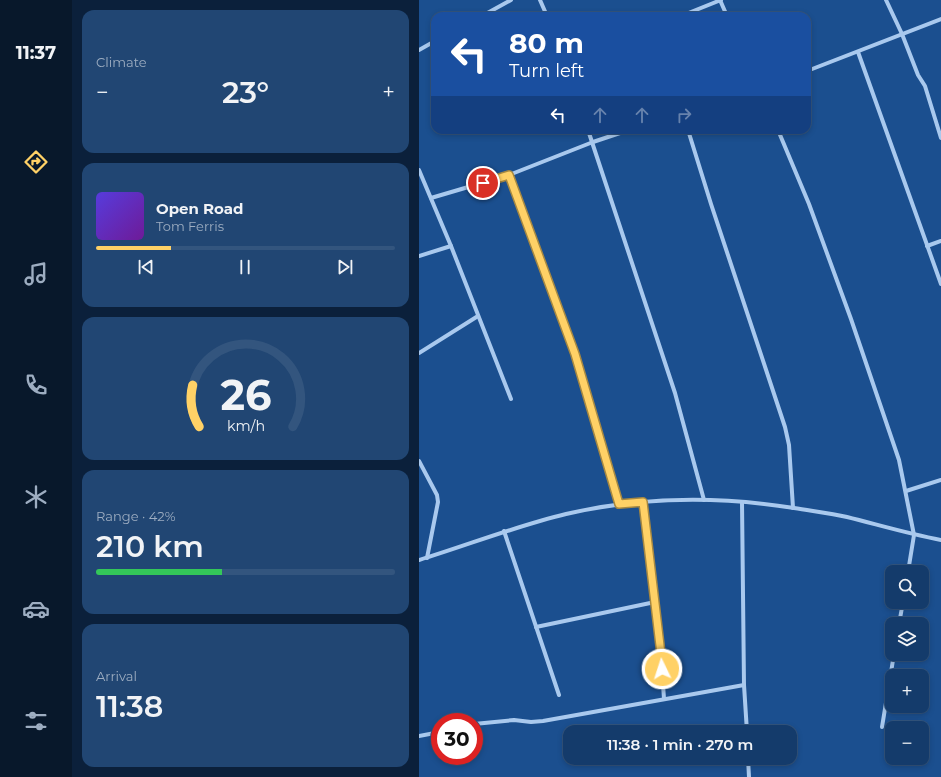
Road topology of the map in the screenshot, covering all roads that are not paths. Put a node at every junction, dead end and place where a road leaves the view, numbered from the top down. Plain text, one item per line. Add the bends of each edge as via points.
1 (511, 0) edge
2 (540, 0) edge
3 (720, 0) edge
4 (886, 0) edge
5 (489, 12) edge
6 (545, 12) edge
7 (691, 12) edge
8 (725, 12) edge
9 (941, 19) edge
10 (902, 34) junction
11 (431, 43) edge
12 (419, 50) edge
13 (858, 52) junction
14 (811, 70) edge
15 (590, 134) edge
16 (617, 134) edge
17 (689, 134) edge
18 (780, 134) edge
19 (941, 138) edge
20 (593, 142) junction
21 (419, 170) edge
22 (509, 175) junction
23 (431, 198) junction
24 (941, 241) edge
25 (451, 246) junction
26 (927, 246) junction
27 (419, 256) edge
28 (941, 284) edge
29 (478, 316) junction
30 (419, 353) edge
31 (511, 399) dead end
32 (419, 461) edge
33 (941, 480) edge
34 (906, 491) junction
35 (704, 500) junction
36 (643, 502) junction
37 (742, 502) junction
38 (619, 504) junction
39 (793, 508) junction
40 (504, 531) junction
41 (914, 535) junction
42 (941, 540) edge
43 (427, 558) junction
44 (419, 560) edge
45 (909, 565) edge
46 (655, 602) junction
47 (537, 627) junction
48 (893, 661) edge
49 (743, 684) junction
50 (559, 695) dead end
51 (663, 699) junction
52 (483, 723) edge
53 (746, 725) edge
54 (882, 726) dead end
55 (431, 734) edge
56 (419, 736) edge
57 (748, 765) edge
58 (749, 777) edge

1 - 5 street
2 - 6 street
3 - 7 street
3 - 8 street
4 - 10 street
9 - 10 street
10 - 13 street
10 - 19 street via 925,86
11 - 12 street
13 - 14 street
13 - 26 street
15 - 20 street
16 - 20 street
17 - 39 street via 785,427 789,445
18 - 34 street via 809,204 851,319 899,460
20 - 22 street
20 - 35 street via 675,393
21 - 23 street
22 - 23 street
22 - 38 street via 575,354
23 - 25 street
24 - 26 street
25 - 27 street
25 - 29 street
26 - 28 street
29 - 30 street
29 - 31 street
32 - 43 street via 437,495 438,502
33 - 34 street
34 - 41 street
35 - 36 street
35 - 37 street
36 - 38 street
36 - 46 street
37 - 39 street
37 - 49 street
38 - 40 street via 565,514
39 - 41 street via 846,517
40 - 43 street
40 - 47 street
41 - 42 street
41 - 45 street
43 - 44 street
46 - 47 street
46 - 51 street
47 - 50 street
48 - 54 street
49 - 51 street
49 - 53 street
51 - 52 street via 543,721 514,720
55 - 56 street
57 - 58 street

